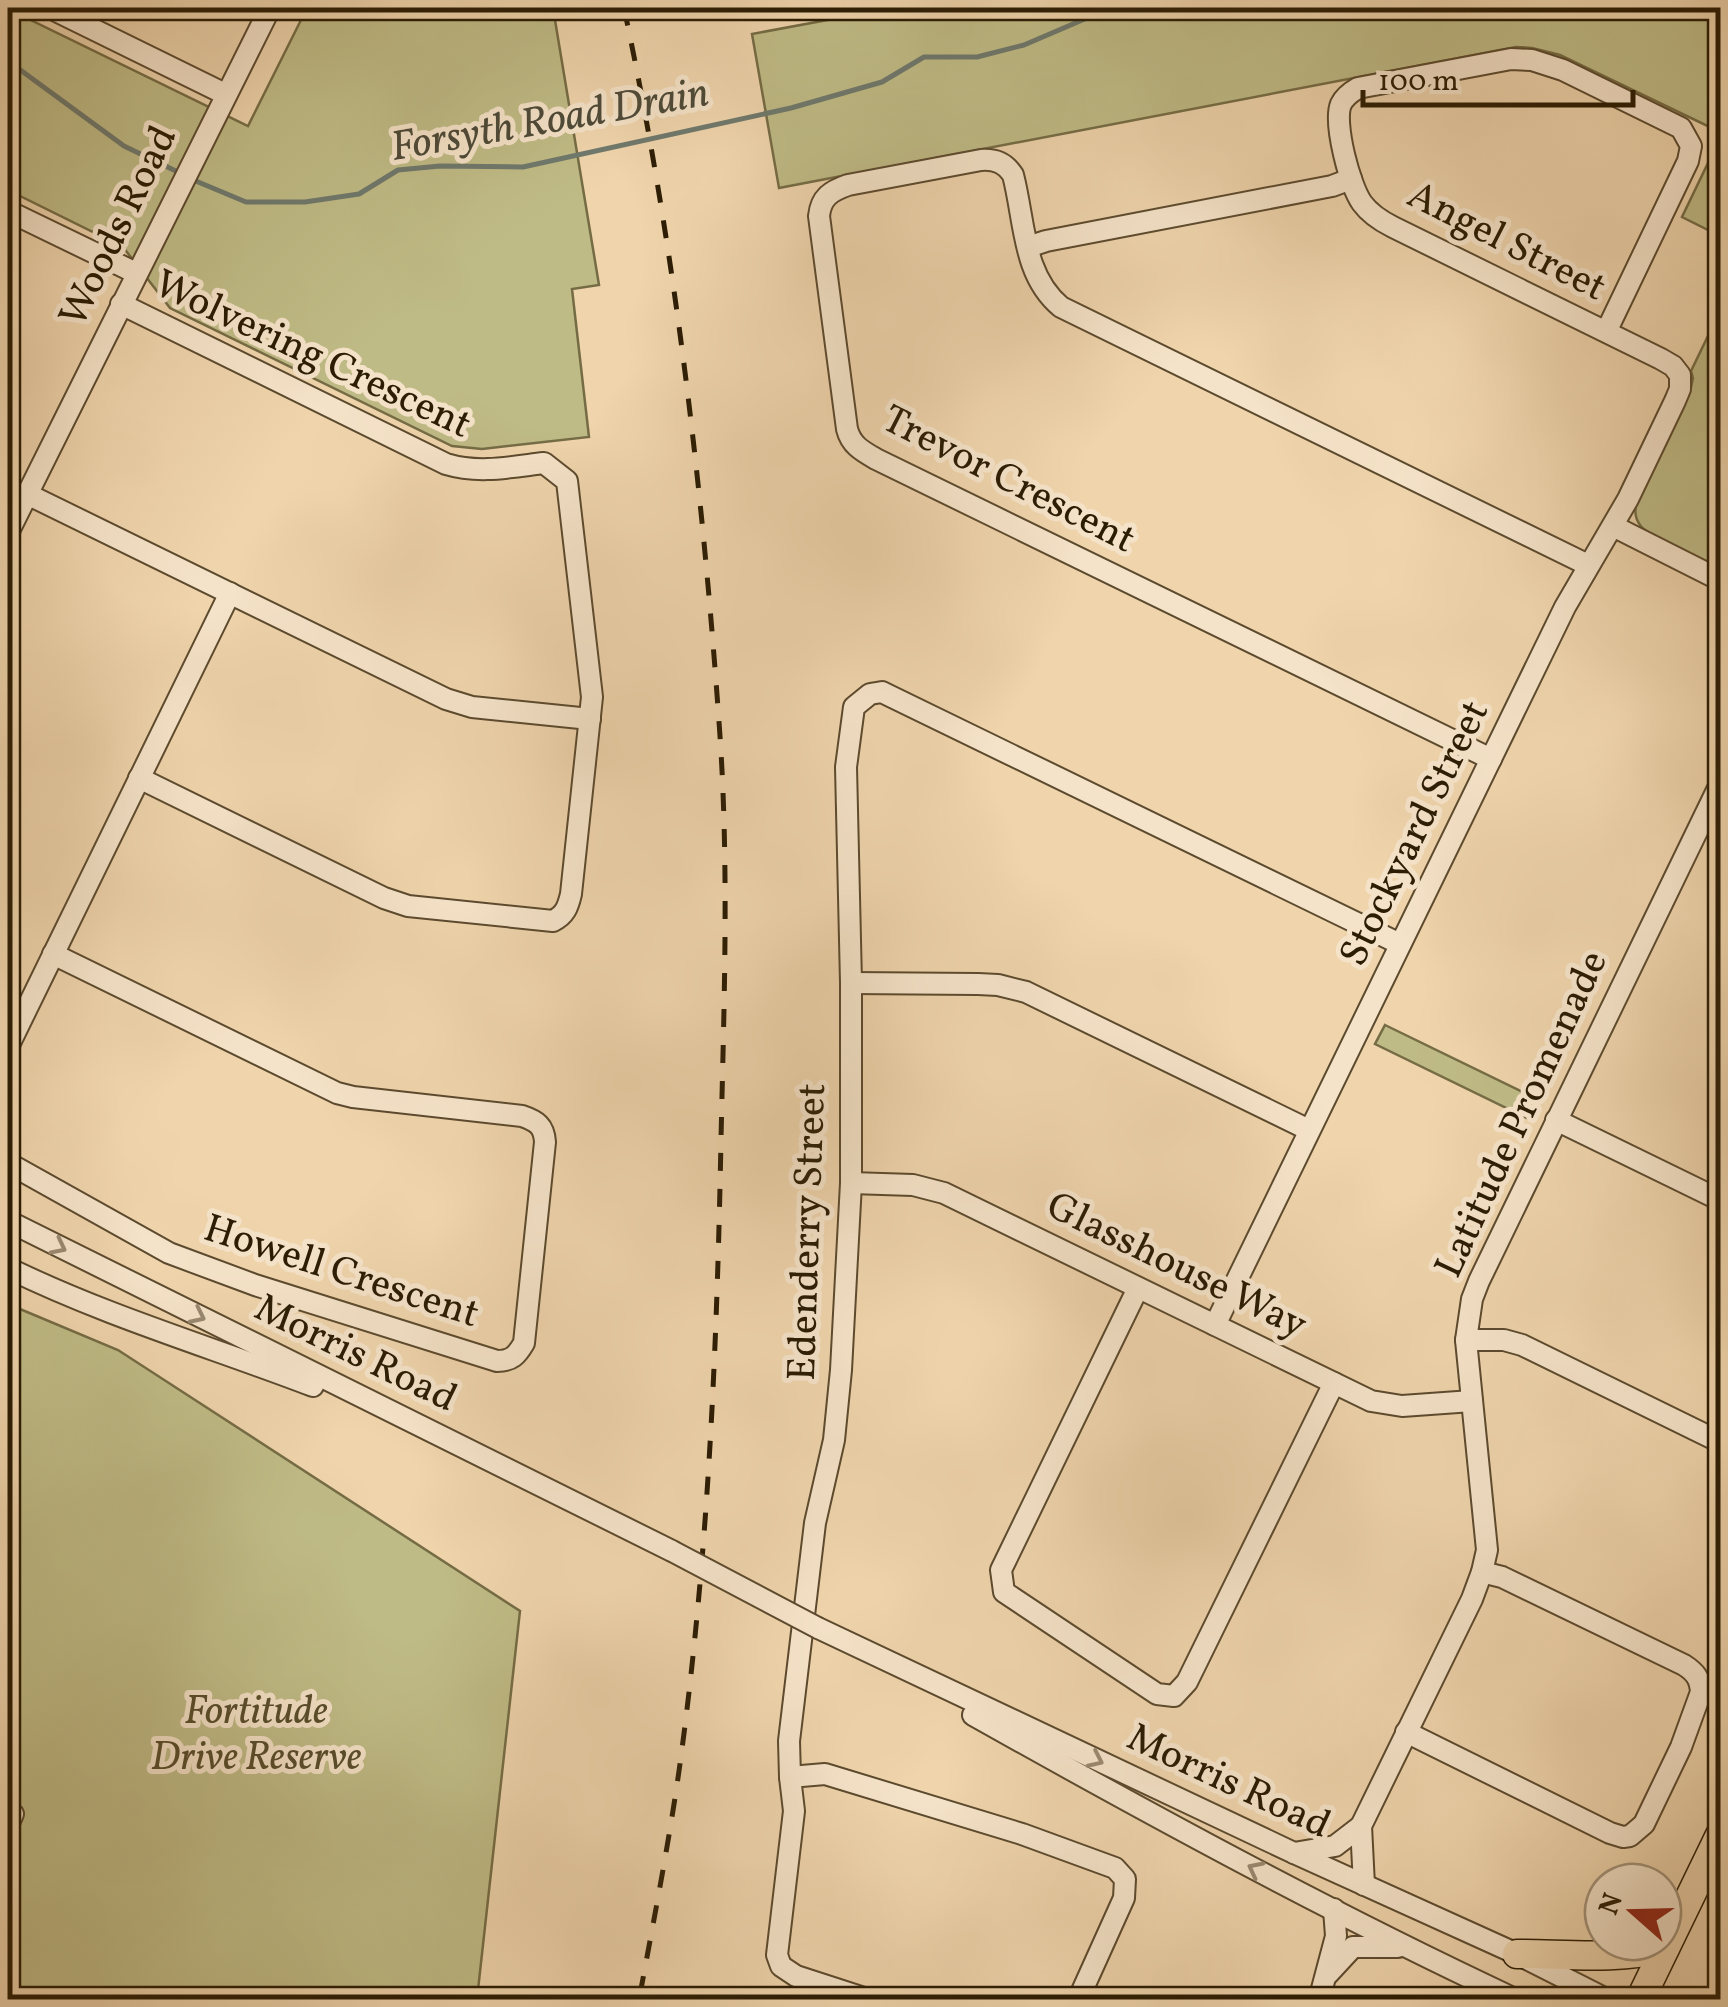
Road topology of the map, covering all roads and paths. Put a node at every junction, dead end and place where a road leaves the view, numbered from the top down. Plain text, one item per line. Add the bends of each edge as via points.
1 (50, 8) edge
2 (270, 8) edge
3 (224, 97) junction
4 (1351, 179) junction
5 (8, 211) edge
6 (1028, 247) junction
7 (136, 273) junction
8 (120, 304) junction
9 (1606, 332) junction
10 (1680, 375) joint
11 (27, 494) junction
12 (1613, 526) junction
13 (8, 533) edge
14 (1588, 565) junction
15 (1720, 579) edge
16 (230, 594) junction
17 (590, 719) junction
18 (1491, 759) junction
19 (139, 778) junction
20 (1720, 784) edge
21 (1400, 944) junction
22 (53, 954) junction
23 (851, 983) junction
24 (8, 1047) edge
25 (1556, 1120) junction
26 (1310, 1130) junction
27 (8, 1163) edge
28 (850, 1183) junction
29 (1720, 1200) edge
30 (8, 1220) edge
31 (8, 1268) edge
32 (111, 1273) junction
33 (1138, 1288) junction
34 (98, 1308) junction
35 (1215, 1325) junction
36 (1466, 1340) junction
37 (1334, 1383) junction
38 (1472, 1401) junction
39 (1720, 1442) edge
40 (672, 1552) junction
41 (1482, 1572) junction
42 (818, 1628) junction
43 (1406, 1732) junction
44 (790, 1777) junction
45 (8, 1811) edge
46 (8, 1825) edge
47 (1361, 1826) junction
48 (1720, 1835) edge
49 (1294, 1853) junction
50 (1364, 1886) junction
51 (1334, 1909) junction
52 (1683, 1911) edge
53 (1404, 1947) junction
54 (1517, 1954) junction
55 (1583, 1955) edge
56 (1658, 1962) edge
57 (1327, 1975) junction
58 (870, 2000) edge
59 (1078, 2000) edge
60 (1319, 2000) edge
61 (1517, 2000) edge
62 (1608, 2000) edge
63 (1640, 2000) edge

1 - 3 street
2 - 3 street, Woods Road
3 - 7 street, Woods Road
4 - 6 street
4 - 9 street, Angel Street via 1379,220
4 - 9 street, Angel Street via 1339,114 1352,91 1511,59 1563,70 1681,128 1691,146 1688,160
5 - 7 street
6 - 14 street, Trevor Crescent via 1045,292 1061,306
6 - 18 street, Trevor Crescent via 1014,176 992,160 848,186 824,198 819,216 847,430 857,448
7 - 8 street, Woods Road
8 - 11 street, Woods Road
8 - 17 street, Wolvering Crescent via 446,464 483,470 544,463 568,481
9 - 10 street, Angel Street
10 - 12 street, Stockyard Street via 1675,401
11 - 13 street, Woods Road
11 - 16 street
12 - 14 street, Stockyard Street
12 - 15 street
14 - 18 street, Stockyard Street
16 - 17 street via 446,700
16 - 19 street
17 - 19 street, Wolvering Crescent via 571,894 562,917 553,921 384,898
18 - 21 street, Stockyard Street
19 - 22 street
20 - 25 street, Latitude Promenade
21 - 23 street, Edenderry Street via 882,692 852,712 846,767
21 - 26 street, Stockyard Street
22 - 24 street
22 - 27 street, Howell Crescent via 336,1092 535,1120 545,1142 524,1342 518,1354 497,1361 256,1285 169,1253
23 - 26 street via 988,984 1026,992
23 - 28 street, Edenderry Street
25 - 29 street
25 - 36 street, Latitude Promenade via 1479,1280
26 - 35 street, Stockyard Street
28 - 33 street, Glasshouse Way via 944,1193
28 - 44 street, Edenderry Street via 842,1370 815,1523
30 -> 32 street, Morris Road
31 - 34 street, Morris Road
32 - 34 street
32 -> 40 street, Morris Road
33 - 35 street, Glasshouse Way
33 - 37 street via 1000,1570 1004,1592 1157,1694 1174,1696 1188,1682
34 - 40 street, Morris Road via 312,1385
35 - 37 street, Glasshouse Way
36 - 38 street, Latitude Promenade
36 - 39 street via 1514,1342
37 - 38 street, Glasshouse Way via 1392,1405
38 - 41 street, Latitude Promenade via 1487,1531
40 - 42 street, Morris Road, bridge
41 - 43 street, Latitude Promenade
41 - 43 street via 1695,1673 1701,1692 1681,1747 1644,1824 1623,1836
42 -> 49 street, Morris Road
51 -> 42 street, Morris Road
43 - 47 street, Latitude Promenade
44 - 58 street, Edenderry Street via 794,1811 779,1964
44 - 59 street via 824,1774 1115,1868 1125,1879 1124,1898
45 - 46 street
47 - 49 street via 1335,1846
47 - 50 street, Latitude Promenade
48 - 52 highway
49 - 50 street, Morris Road
50 - 54 street, Morris Road
51 - 53 street, Morris Road
51 - 57 street
53 - 57 street via 1354,1947
53 - 61 street, Morris Road
54 - 55 highway
54 - 62 street, Morris Road
56 - 63 highway
57 - 60 street

